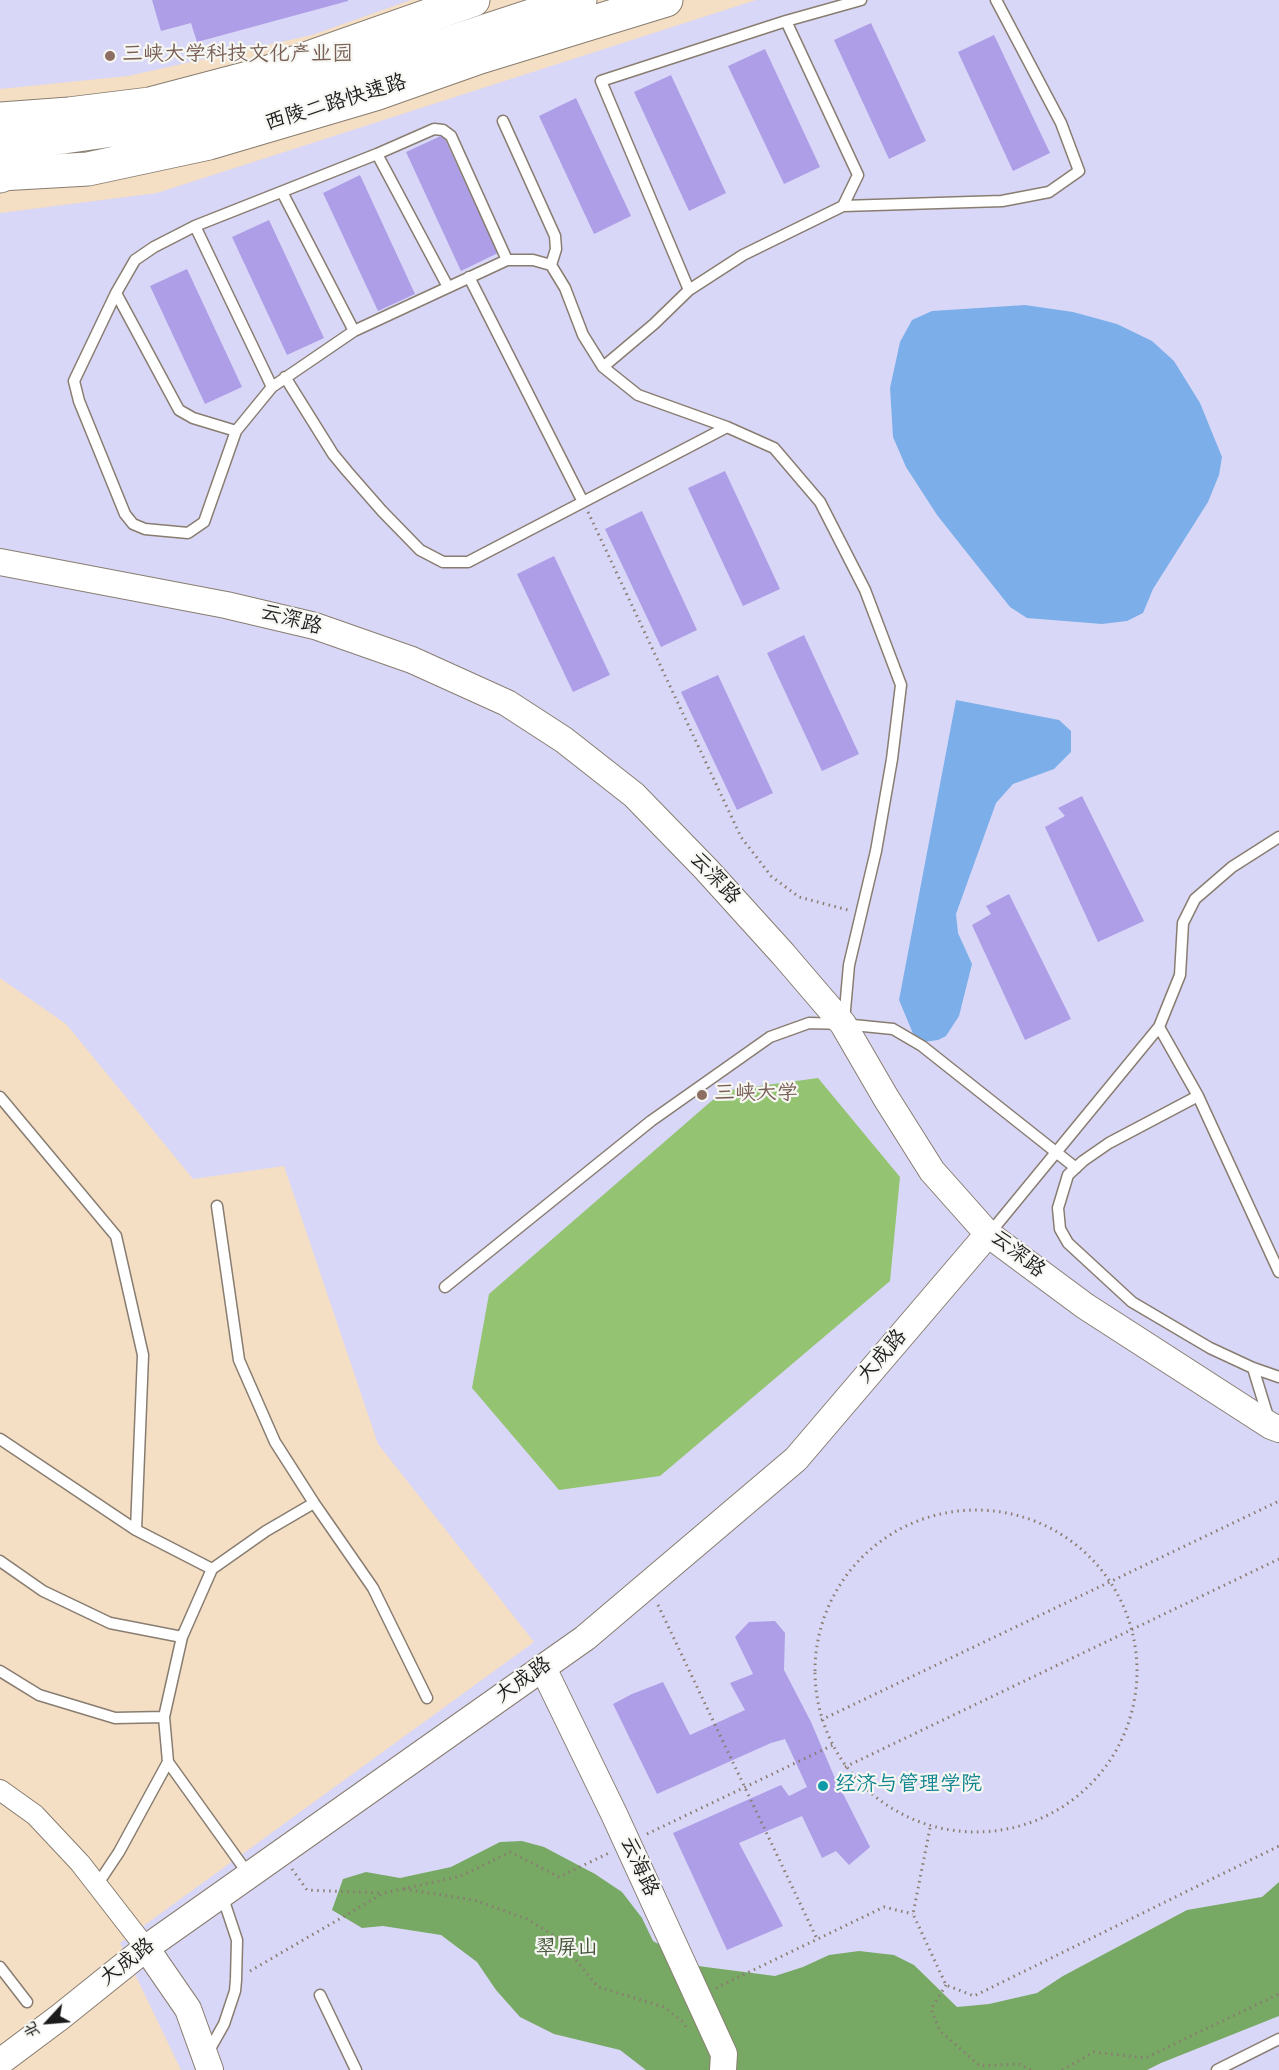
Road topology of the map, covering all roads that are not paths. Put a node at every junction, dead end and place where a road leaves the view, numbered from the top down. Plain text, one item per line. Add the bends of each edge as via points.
1 (473, 0) edge
2 (580, 0) edge
3 (666, 0) edge
4 (861, 0) edge
5 (996, 0) edge
6 (786, 21) junction
7 (0, 119) edge
8 (503, 121) dead end
9 (0, 142) edge
10 (377, 154) junction
11 (2, 175) edge
12 (282, 192) junction
13 (843, 206) junction
14 (195, 226) junction
15 (507, 260) junction
16 (551, 264) junction
17 (469, 277) junction
18 (448, 287) junction
19 (689, 290) junction
20 (116, 293) junction
21 (354, 331) junction
22 (603, 367) junction
23 (285, 377) junction
24 (272, 387) junction
25 (726, 428) junction
26 (236, 431) junction
27 (583, 502) junction
28 (0, 562) edge
29 (1279, 837) edge
30 (843, 1024) junction
31 (1159, 1027) junction
32 (1198, 1096) junction
33 (0, 1097) edge
34 (1056, 1153) junction
35 (1076, 1168) junction
36 (217, 1206) dead end
37 (988, 1234) junction
38 (1279, 1272) edge
39 (445, 1287) dead end
40 (1253, 1368) junction
41 (1279, 1377) edge
42 (1275, 1428) edge
43 (0, 1439) edge
44 (314, 1503) junction
45 (136, 1530) junction
46 (0, 1561) edge
47 (212, 1569) junction
48 (182, 1637) junction
49 (543, 1668) junction
50 (0, 1671) edge
51 (427, 1698) dead end
52 (164, 1717) junction
53 (168, 1762) junction
54 (0, 1790) edge
55 (249, 1875) junction
56 (97, 1885) junction
57 (222, 1894) junction
58 (146, 1948) junction
59 (0, 1967) edge
60 (320, 1995) dead end
61 (27, 2002) dead end
62 (1279, 2039) edge
63 (0, 2062) edge
64 (208, 2064) edge
65 (356, 2070) edge
66 (723, 2070) edge
67 (1217, 2070) edge

1 - 7 highway via 260,75 150,104
2 - 9 highway, 西陵二路快速路 via 271,99 154,124
3 - 11 highway, 西陵二路快速路 via 209,143 88,170
4 - 6 lane
5 - 13 lane via 1061,123 1079,171 1049,192 1002,201
6 - 13 lane via 858,175
6 - 19 lane via 601,81
8 - 16 lane via 555,236
10 - 12 lane
10 - 15 lane via 434,129 443,129 451,136
10 - 18 lane
12 - 14 lane
12 - 21 lane
13 - 19 lane via 743,255
14 - 20 lane via 135,260
14 - 24 lane
15 - 16 lane
15 - 17 lane
16 - 22 lane via 583,335
17 - 18 lane
17 - 27 lane
18 - 21 lane
19 - 22 lane
20 - 26 lane via 179,410
20 - 26 lane via 74,381 125,514 133,524 188,533 204,522
21 - 23 lane
22 - 25 lane via 638,395
23 - 24 lane
23 - 27 lane via 346,471 420,550 443,562 468,562
24 - 26 lane
25 - 27 lane
25 - 30 lane via 774,448 820,502 865,590 901,685 876,851 849,965
28 - 30 street, 云深路 via 226,604 315,626 412,660 507,703 564,740 634,795 706,869
29 - 31 lane via 1232,867 1195,899 1183,923 1180,975
30 - 34 lane via 893,1029 917,1043
30 - 37 street, 云深路 via 933,1171
30 - 39 lane via 808,1023 770,1037 651,1121
31 - 32 lane
31 - 34 lane
32 - 35 lane via 1109,1143
32 - 38 lane
33 - 45 lane via 116,1236 143,1355
34 - 35 lane
34 - 37 lane
35 - 40 lane via 1068,1175 1058,1208 1060,1229 1068,1243 1132,1302 1210,1348
36 - 44 lane via 239,1360 275,1442
37 - 42 street, 云深路 via 1085,1306
37 - 49 street, 大成路 via 796,1459 585,1638
40 - 41 lane
40 - 42 lane
43 - 45 lane
44 - 47 lane
44 - 51 lane via 373,1588
45 - 47 lane
46 - 48 lane via 43,1591 110,1623
47 - 48 lane
48 - 52 lane
49 - 55 street, 大成路
49 - 66 street, 云海路 via 723,2054
50 - 52 lane via 39,1695 115,1718
52 - 53 lane
53 - 55 lane
53 - 56 lane
54 - 56 street via 35,1815
55 - 57 street, 大成路
56 - 58 street
57 - 58 street, 大成路
57 - 64 lane via 237,1940 236,1980
58 - 63 street, 大成路
58 - 64 street via 188,2010
59 - 61 lane
60 - 65 lane
62 - 67 lane

